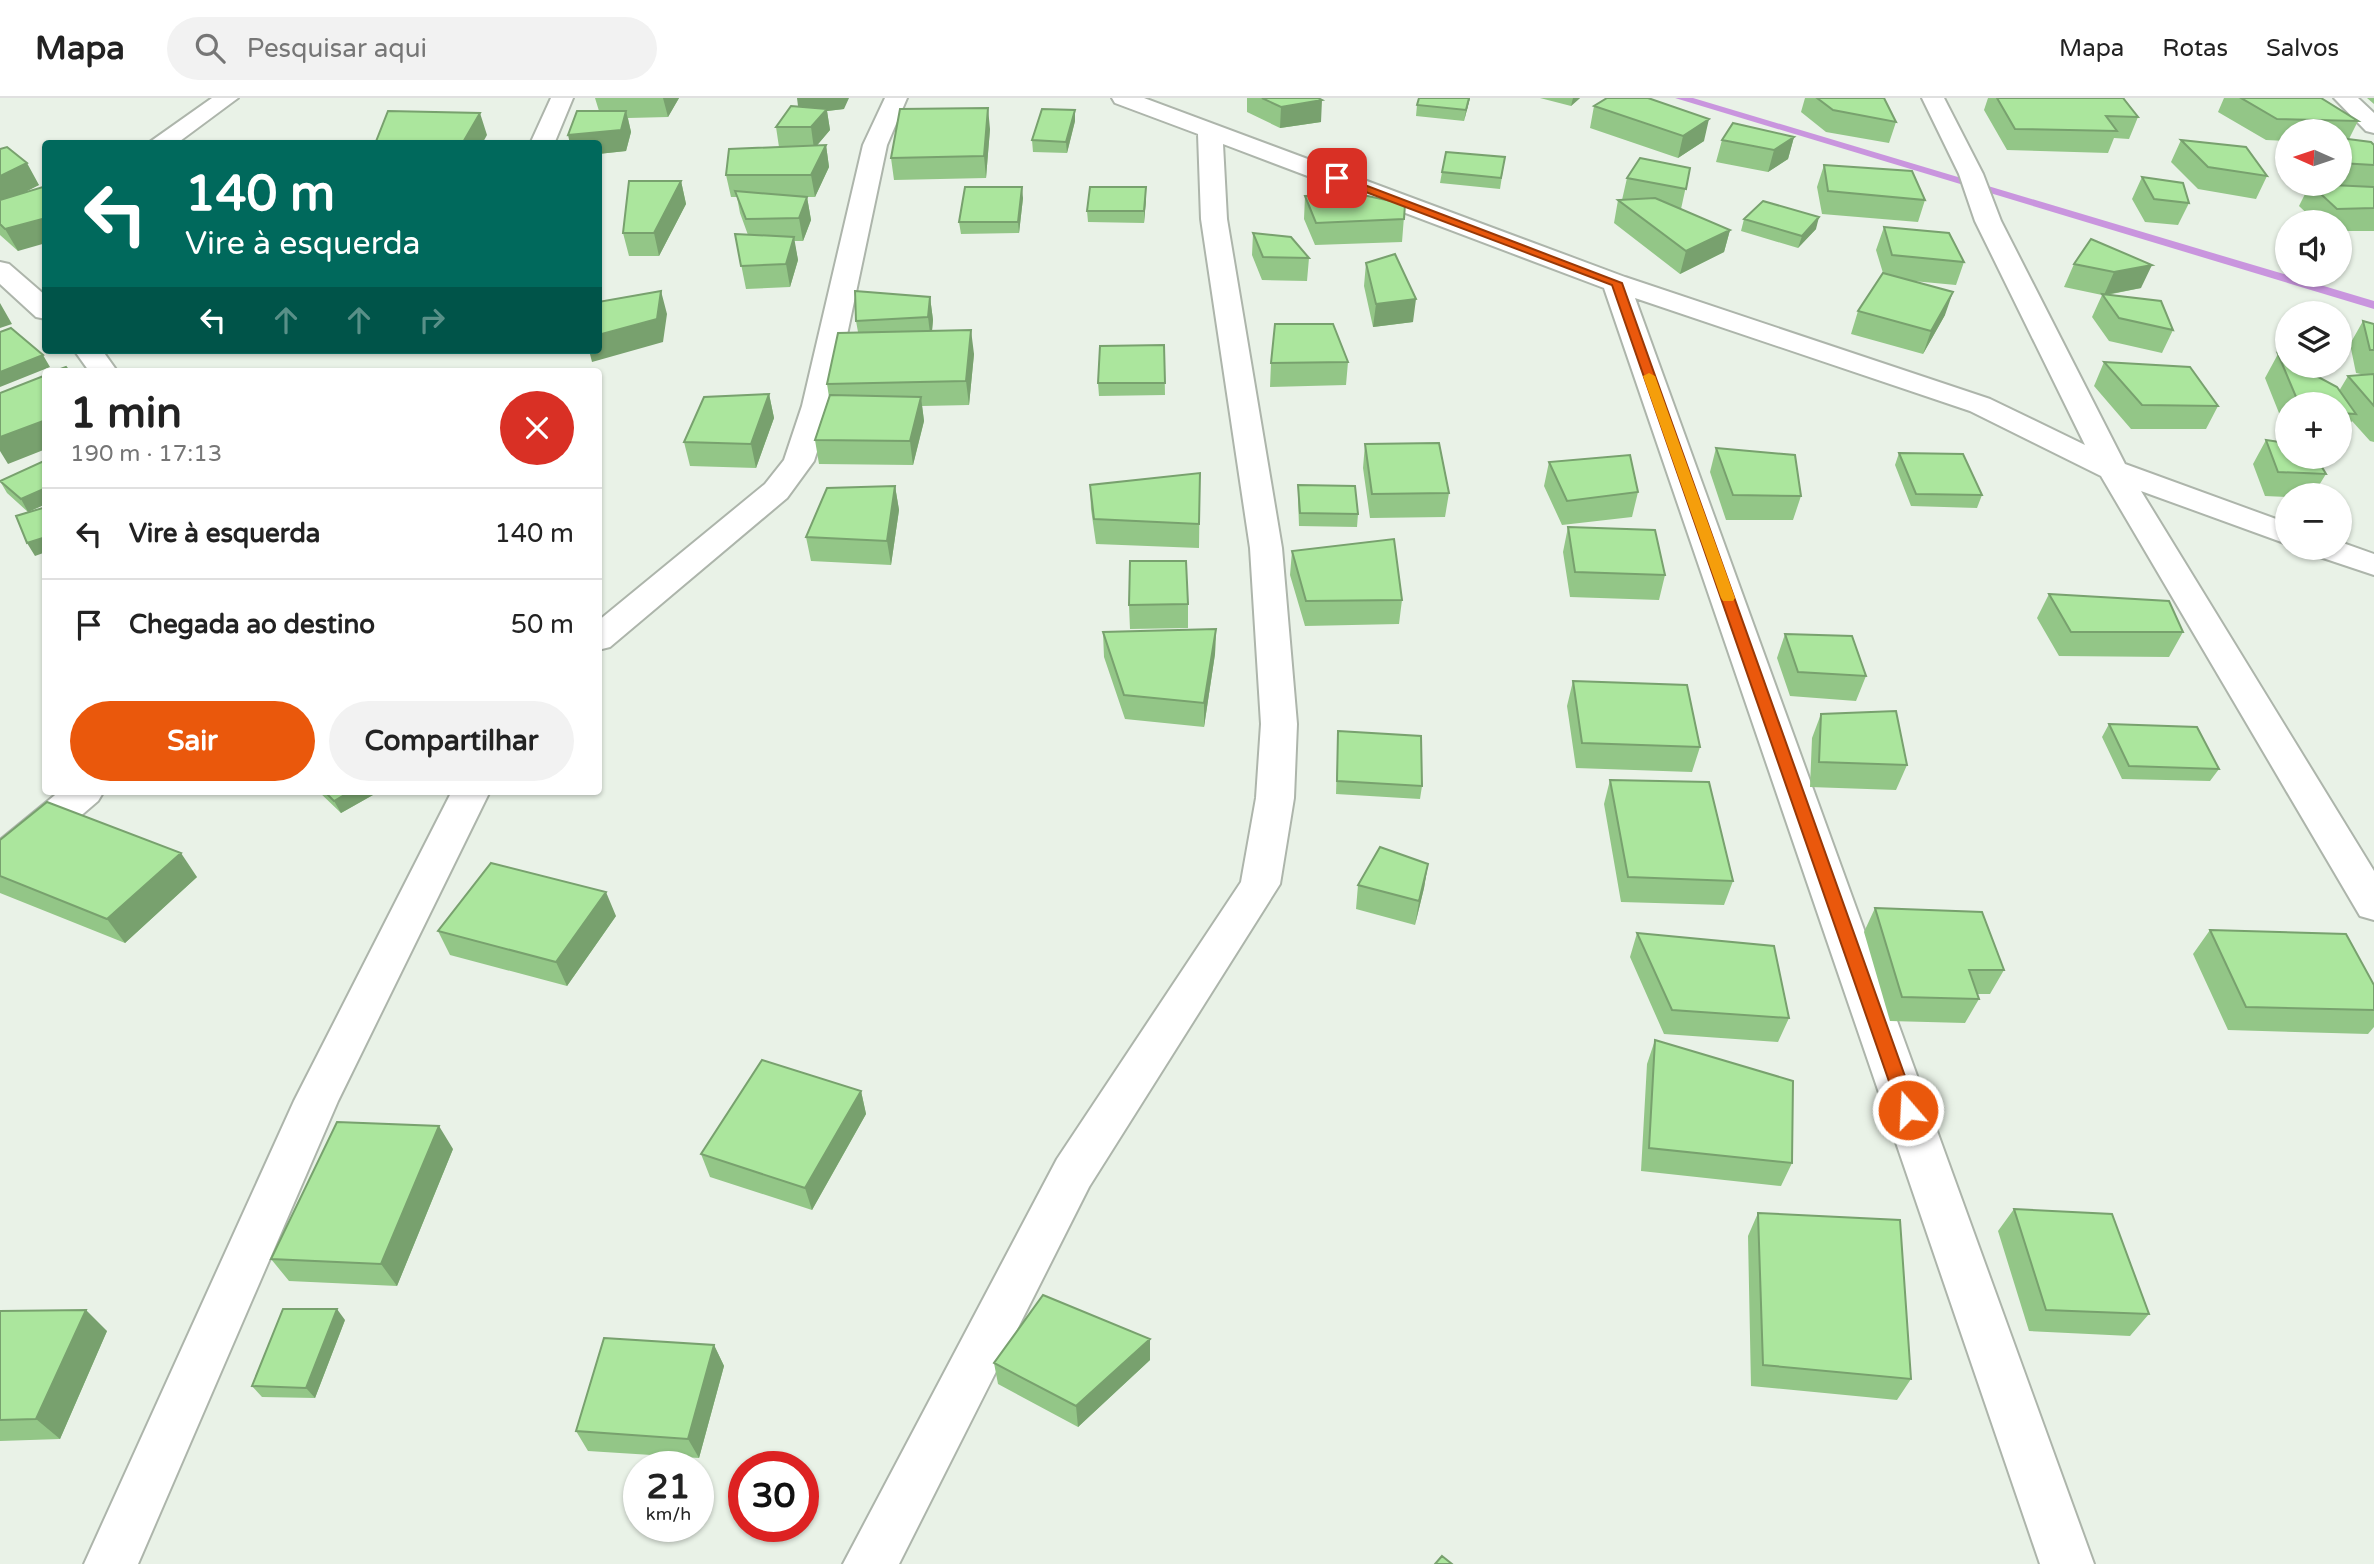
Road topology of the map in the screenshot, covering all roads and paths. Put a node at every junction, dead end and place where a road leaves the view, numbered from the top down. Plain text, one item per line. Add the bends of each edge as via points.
1 (227, 98) edge
2 (562, 98) edge
3 (896, 98) edge
4 (1123, 98) edge
5 (1933, 98) edge
6 (2344, 98) edge
7 (2374, 126) edge
8 (1210, 130) junction
9 (165, 140) edge
10 (544, 140) edge
11 (0, 270) edge
12 (1616, 283) junction
13 (42, 307) edge
14 (2113, 470) junction
15 (2275, 530) edge
16 (2352, 557) edge
17 (2374, 565) edge
18 (602, 636) edge
19 (80, 795) edge
20 (469, 795) edge
21 (0, 863) edge
22 (2374, 905) edge
23 (111, 1564) edge
24 (870, 1564) edge
25 (2067, 1564) edge

1 - 9 street
2 - 10 street
3 - 18 street via 875,145 817,406 799,461 776,491
4 - 8 street
5 - 14 street via 1971,174 1987,221
6 - 7 street
8 - 12 street
8 - 24 street via 1214,219 1266,548 1279,724 1275,798 1260,884 1073,1173
11 - 13 street
12 - 14 street via 1980,405
12 - 25 street
14 - 15 street
14 - 22 street
16 - 17 street
19 - 21 street
20 - 23 street via 316,1101

